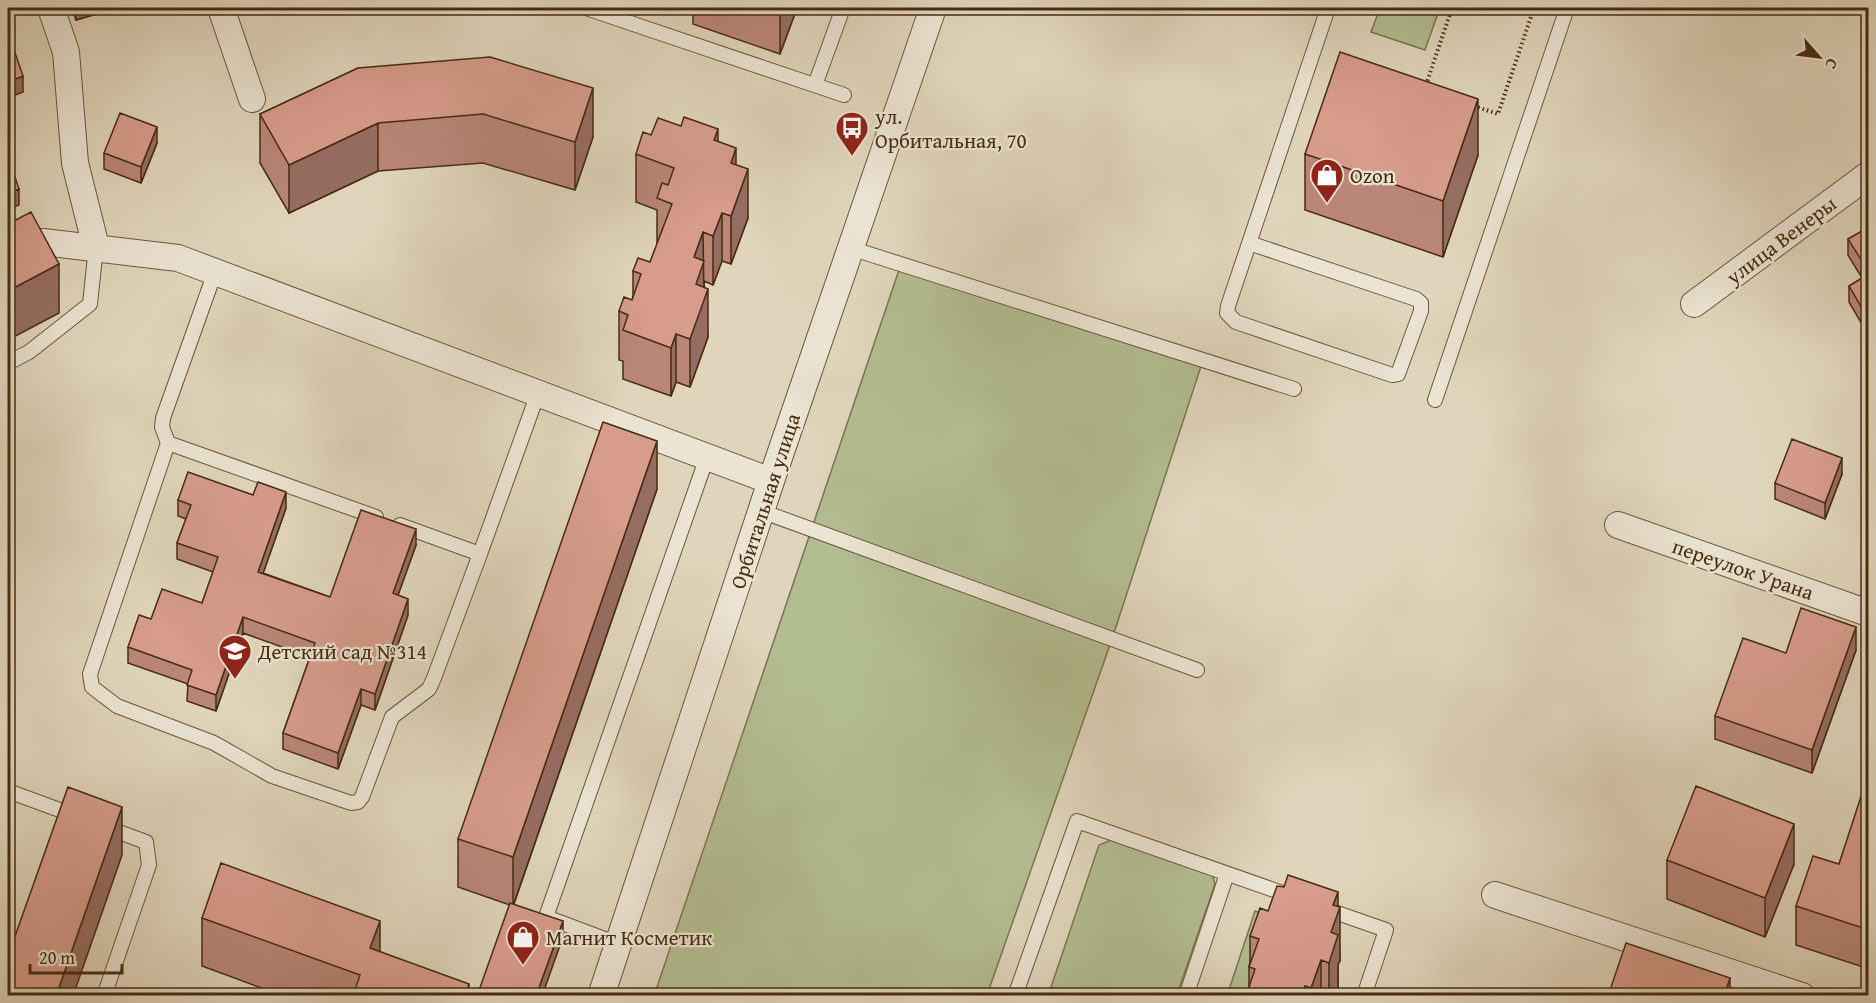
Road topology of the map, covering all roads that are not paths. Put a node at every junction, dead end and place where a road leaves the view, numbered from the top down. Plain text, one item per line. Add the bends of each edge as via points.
1 (51, 8) edge
2 (221, 8) edge
3 (586, 8) edge
4 (843, 8) edge
5 (933, 8) edge
6 (1328, 8) edge
7 (1567, 8) edge
8 (815, 85) junction
9 (844, 95) dead end
10 (252, 99) dead end
11 (1869, 175) edge
12 (1249, 243) junction
13 (96, 247) junction
14 (850, 249) junction
15 (8, 250) edge
16 (215, 272) junction
17 (1694, 304) dead end
18 (8, 363) edge
19 (1294, 389) dead end
20 (538, 393) junction
21 (1435, 400) dead end
22 (168, 443) junction
23 (707, 457) junction
24 (771, 481) junction
25 (761, 512) junction
26 (1618, 525) dead end
27 (480, 554) junction
28 (1869, 613) edge
29 (1197, 670) dead end
30 (8, 791) edge
31 (1227, 874) junction
32 (1495, 895) dead end
33 (618, 944) junction
34 (1760, 989) edge
35 (104, 996) edge
36 (601, 996) edge
37 (1015, 996) edge
38 (1186, 996) edge
39 (1364, 996) edge
40 (1802, 996) edge

1 - 13 street via 66,52 75,163
2 - 10 street
3 - 8 lane
4 - 8 lane
5 - 14 street, Орбитальная улица
6 - 12 lane
7 - 21 lane
8 - 9 lane
11 - 17 street, улица Венеры
12 - 12 lane via 1228,306 1230,319 1398,374 1421,303
13 - 15 street via 43,242
13 - 16 street via 178,258
13 - 18 lane via 90,304 29,352
14 - 19 lane
14 - 24 street, Орбитальная улица
16 - 20 street
16 - 22 lane via 163,418
20 - 23 street
20 - 27 lane
22 - 27 lane
22 - 27 lane via 89,681 100,695 117,706 214,743 272,777 358,802 392,717 429,689
23 - 24 street
23 - 33 lane via 546,917
24 - 25 street, Орбитальная улица
25 - 29 lane
25 - 33 street, Орбитальная улица
26 - 28 street, переулок Урана
30 - 35 lane via 146,842 149,866
31 - 37 lane via 1077,821
31 - 38 lane
31 - 39 lane via 1386,930
32 - 34 street
33 - 36 street, Орбитальная улица
34 - 40 street

